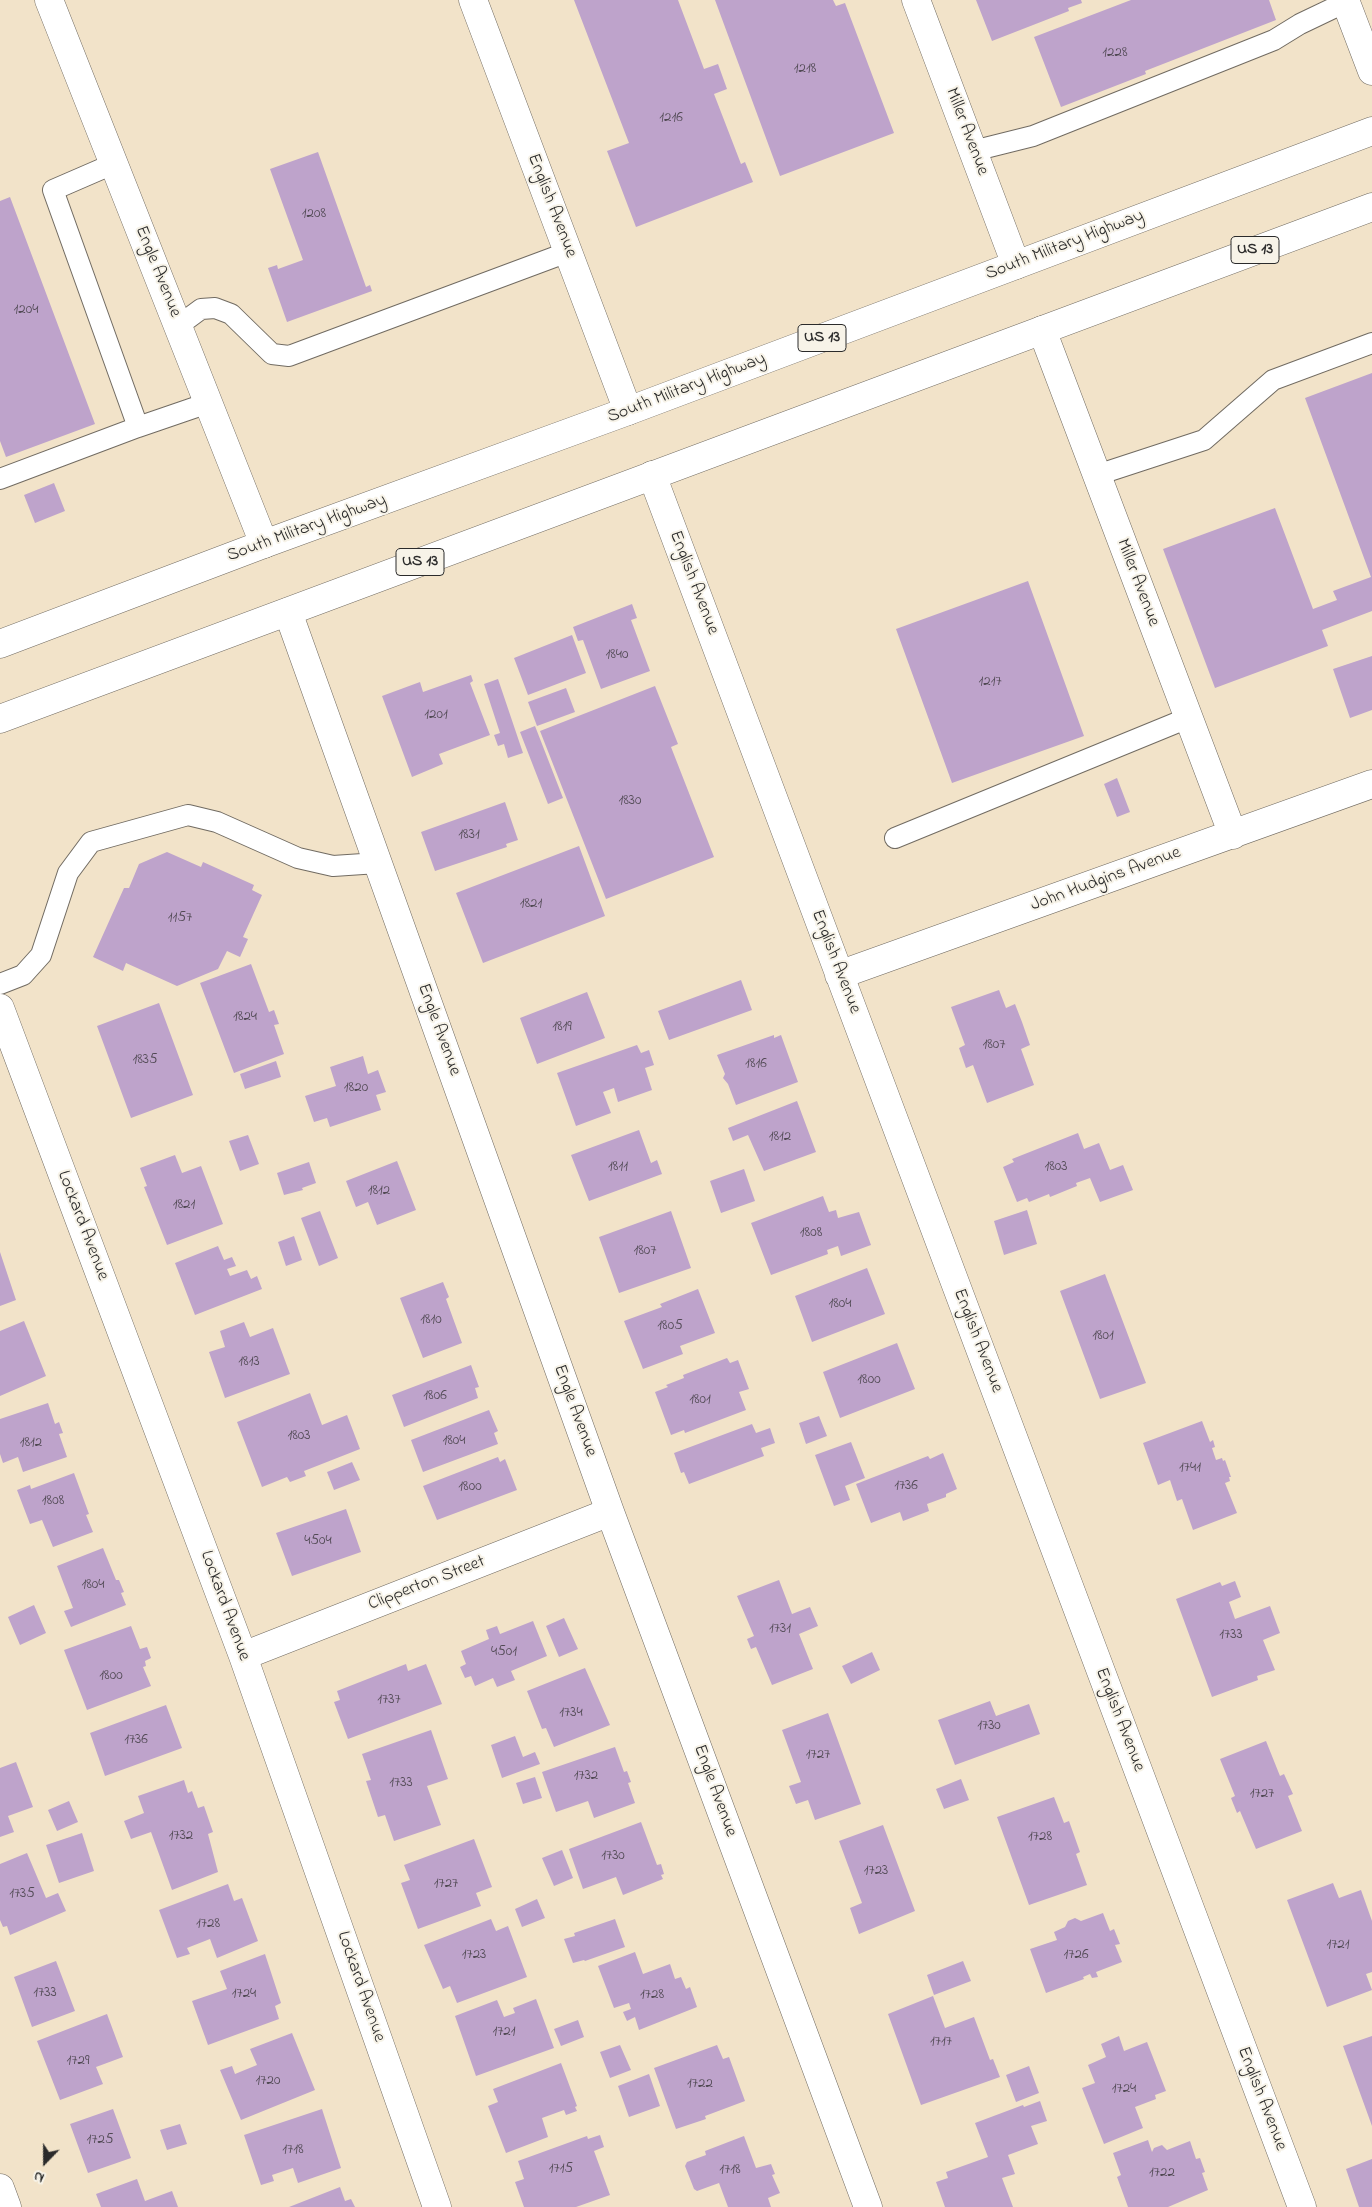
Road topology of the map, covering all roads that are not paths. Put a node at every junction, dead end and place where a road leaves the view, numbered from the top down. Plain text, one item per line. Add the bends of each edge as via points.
1 (49, 0) edge
2 (473, 0) edge
3 (916, 0) edge
4 (1345, 1) edge
5 (1372, 72) edge
6 (1372, 131) edge
7 (973, 152) junction
8 (113, 164) junction
9 (1372, 206) edge
10 (568, 252) junction
11 (1016, 265) junction
12 (178, 326) junction
13 (1042, 330) junction
14 (1372, 343) edge
15 (208, 403) junction
16 (628, 411) junction
17 (138, 427) junction
18 (652, 475) junction
19 (1097, 475) junction
20 (0, 479) edge
21 (264, 544) junction
22 (288, 612) junction
23 (0, 644) edge
24 (1188, 718) junction
25 (0, 719) edge
26 (1372, 784) edge
27 (1233, 835) junction
28 (895, 838) dead end
29 (378, 863) junction
30 (839, 975) junction
31 (0, 984) edge
32 (0, 1008) edge
33 (610, 1512) junction
34 (243, 1656) junction
35 (0, 2188) edge
36 (7, 2207) edge
37 (437, 2207) edge
38 (868, 2207) edge
39 (1302, 2207) edge

1 - 8 street, Engle Avenue
2 - 10 street, English Avenue
3 - 7 street, Miller Avenue
4 - 5 street
4 - 7 lane via 1274,40 1033,136
6 - 11 street, South Military Highway / US 13
7 - 11 street, Miller Avenue
8 - 12 street, Engle Avenue
8 - 17 lane via 53,190
9 - 13 street, US 13
10 - 12 lane via 289,356 272,354 231,314 215,308 201,309
10 - 16 street, English Avenue
11 - 16 street, South Military Highway / US 13
12 - 15 street, Engle Avenue
13 - 18 street, US 13
13 - 19 street, Miller Avenue
14 - 19 lane via 1273,380 1204,440
15 - 17 lane
15 - 21 street, Engle Avenue
16 - 21 street, South Military Highway / US 13
17 - 20 lane
18 - 22 street, US 13
18 - 30 street, English Avenue
19 - 24 street, Miller Avenue
21 - 23 street, South Military Highway / US 13
22 - 25 street, US 13
22 - 29 street, Engle Avenue
24 - 27 street, Miller Avenue
24 - 28 lane
26 - 27 street, John Hudgins Avenue
27 - 30 street, John Hudgins Avenue
29 - 31 lane via 333,866 298,858 217,822 188,815 92,842 68,873 41,955 23,975
29 - 33 street, Engle Avenue
30 - 39 street, English Avenue
32 - 34 street, Lockard Avenue
33 - 34 street, Clipperton Street
33 - 38 street, Engle Avenue
34 - 37 street, Lockard Avenue
35 - 36 street

